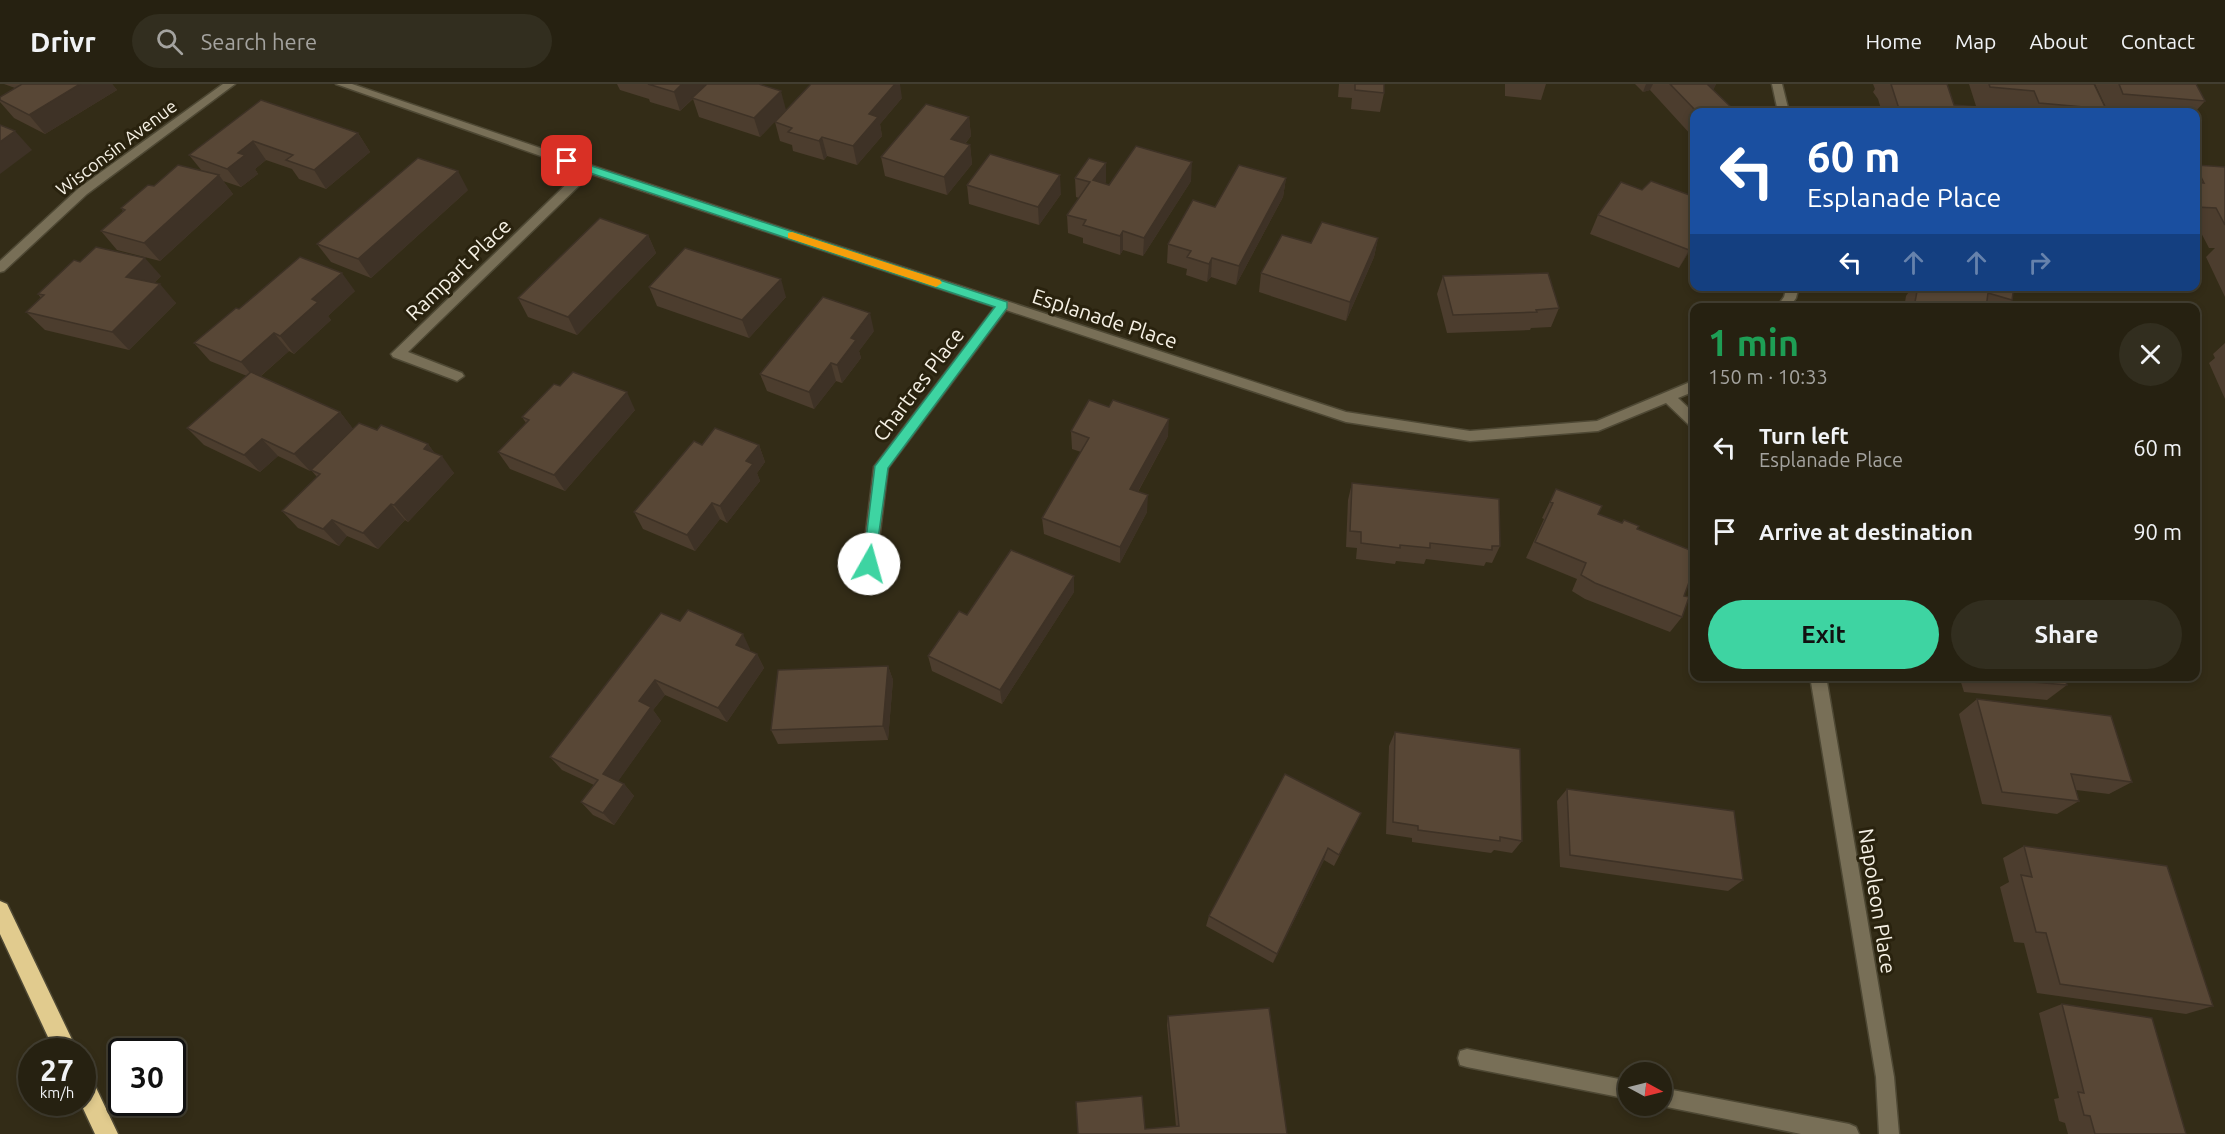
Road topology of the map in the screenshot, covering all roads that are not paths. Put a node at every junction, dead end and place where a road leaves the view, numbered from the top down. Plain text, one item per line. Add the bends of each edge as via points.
1 (230, 84) edge
2 (341, 84) edge
3 (1777, 84) edge
4 (1783, 108) edge
5 (590, 169) junction
6 (0, 268) edge
7 (1003, 305) junction
8 (457, 376) dead end
9 (1690, 388) edge
10 (1669, 398) junction
11 (1690, 417) edge
12 (869, 564) dead end
13 (1819, 681) edge
14 (0, 911) edge
15 (60, 1038) edge
16 (1467, 1058) dead end
17 (1618, 1088) edge
18 (1672, 1099) edge
19 (96, 1112) edge
20 (107, 1134) edge
21 (1849, 1134) edge
22 (1889, 1134) edge

1 - 6 street, Wisconsin Avenue via 83,191
2 - 5 street, Esplanade Place
3 - 4 street
5 - 7 street, Esplanade Place
5 - 8 street, Rampart Place via 398,354
7 - 10 street, Esplanade Place via 1346,417 1470,436 1598,426
7 - 12 street, Chartres Place via 881,466
9 - 10 street, Esplanade Place
10 - 11 street
13 - 22 street, Napoleon Place via 1885,1077
14 - 15 highway
16 - 17 street
18 - 21 street
19 - 20 highway

